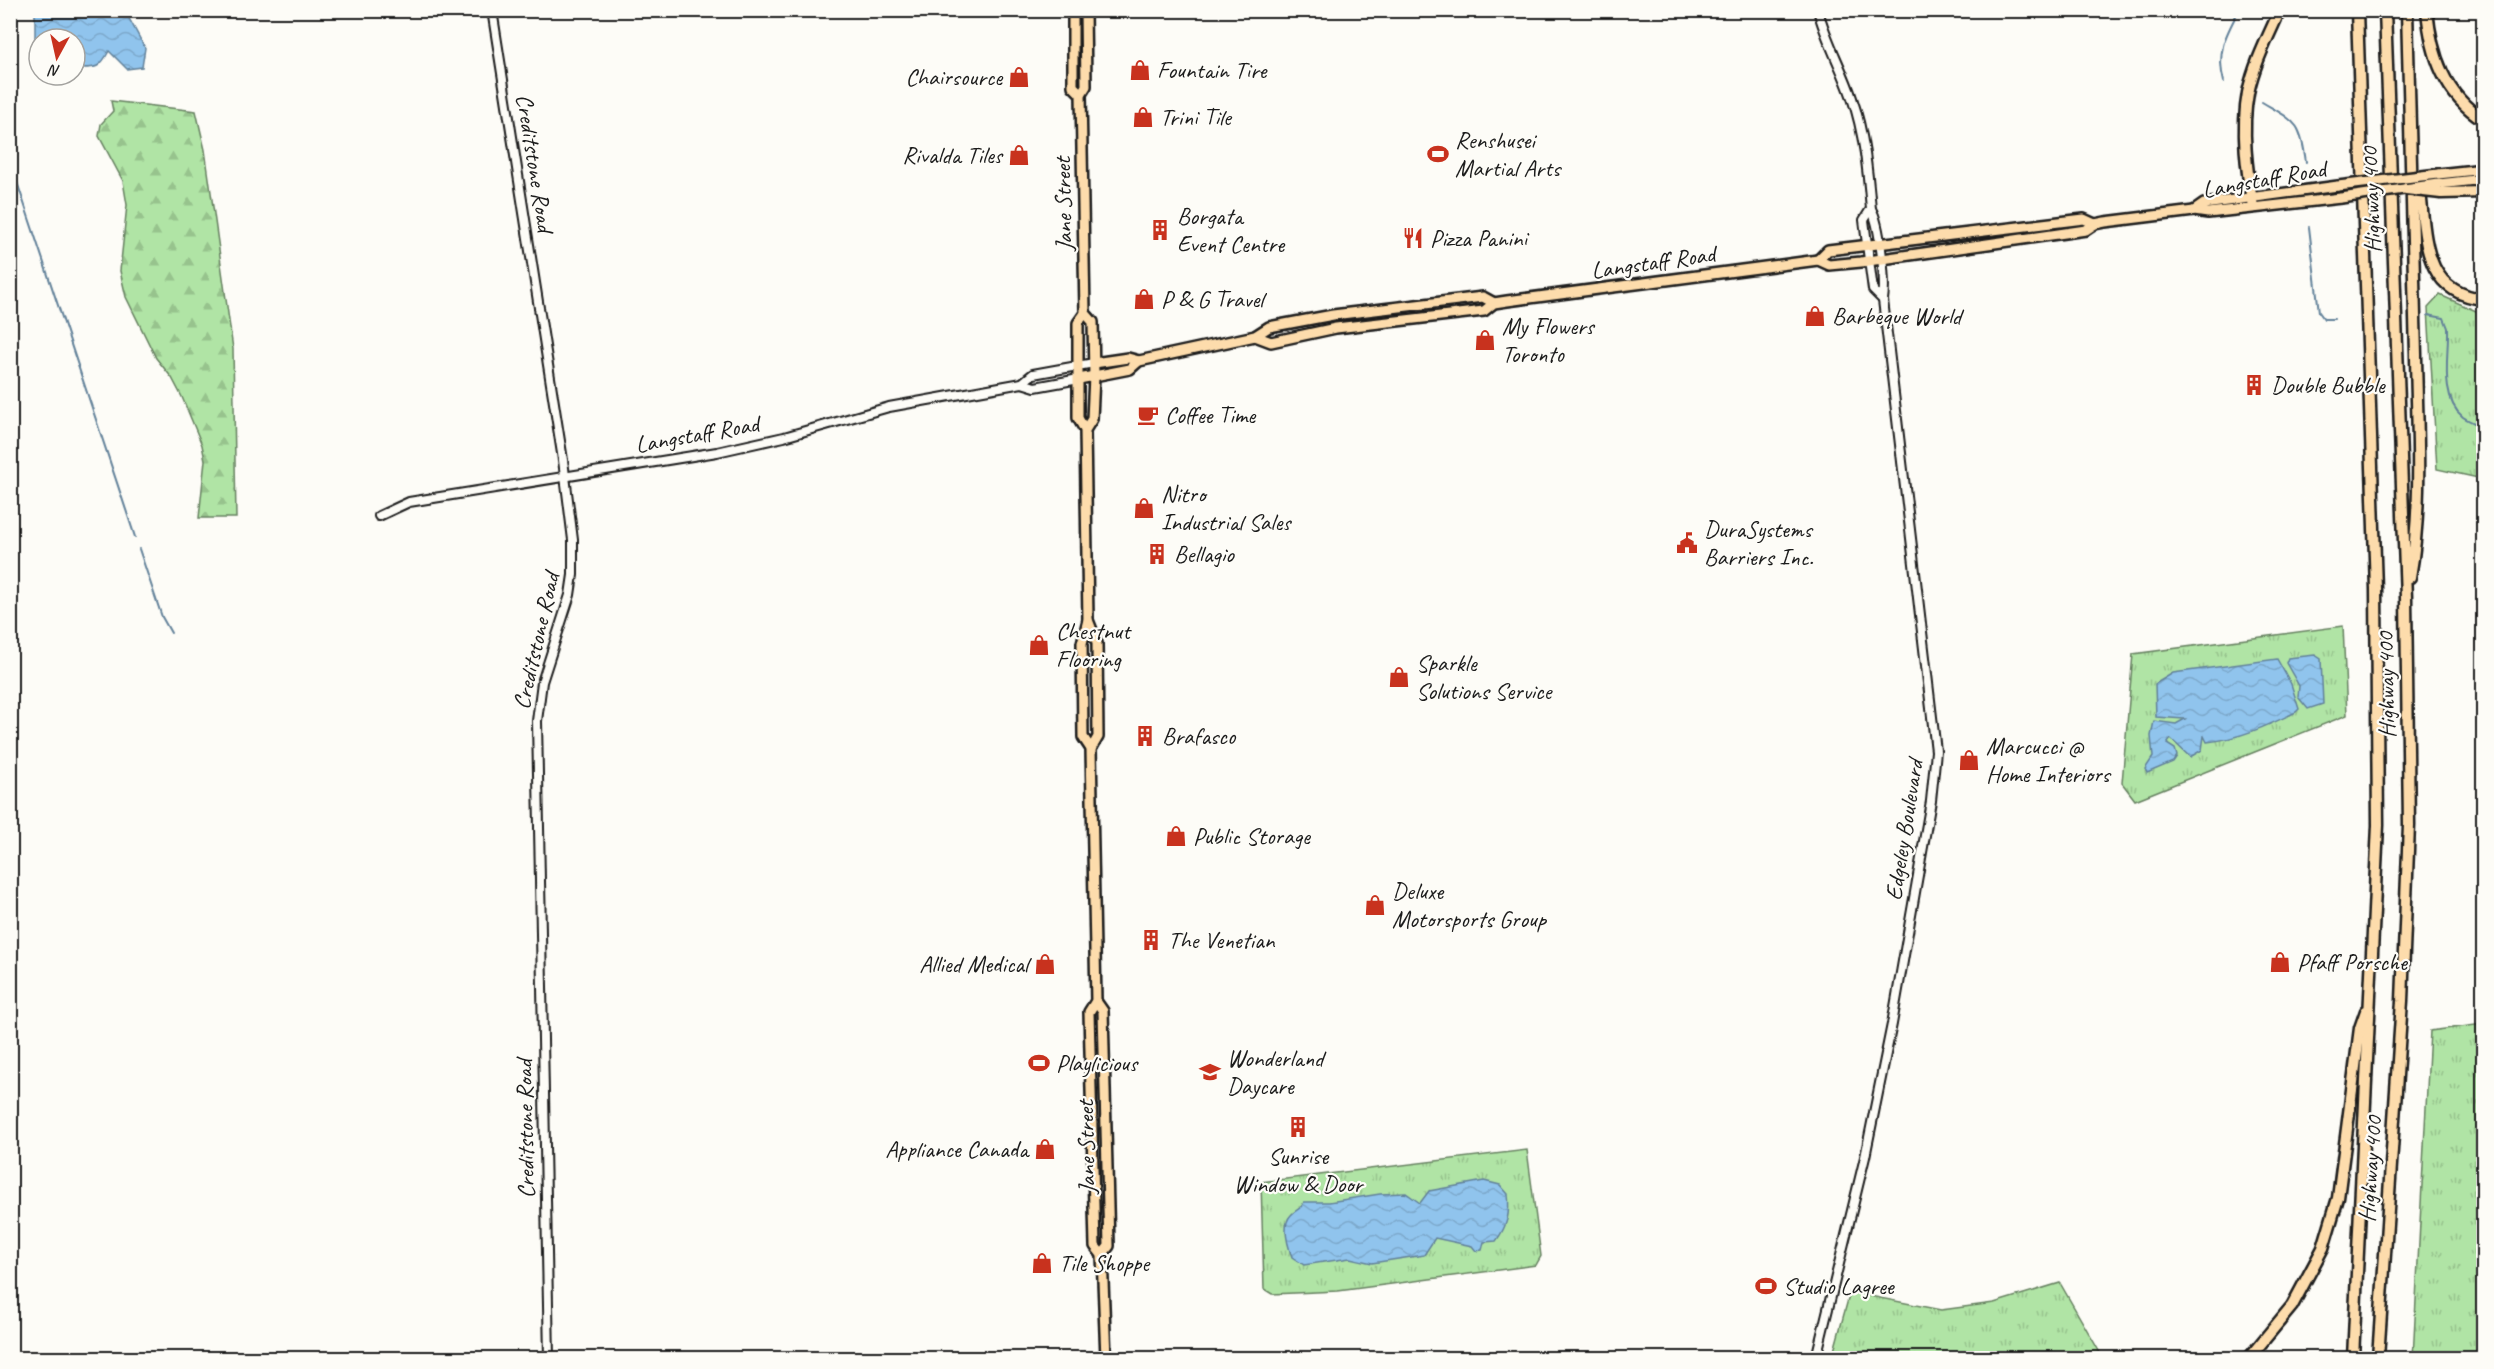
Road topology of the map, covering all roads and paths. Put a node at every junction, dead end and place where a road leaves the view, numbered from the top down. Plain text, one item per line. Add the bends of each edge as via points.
1 (492, 10) edge
2 (1073, 10) edge
3 (1085, 10) edge
4 (1818, 10) edge
5 (2280, 10) edge
6 (2357, 10) edge
7 (2385, 10) edge
8 (2407, 10) edge
9 (2427, 10) edge
10 (1081, 94) junction
11 (2484, 120) edge
12 (2412, 166) junction
13 (2484, 169) edge
14 (2484, 179) edge
15 (2440, 183) junction
16 (2406, 189) joint
17 (2484, 192) edge
18 (2252, 203) junction
19 (1870, 209) junction
20 (2095, 224) junction
21 (1880, 243) junction
22 (1867, 244) junction
23 (1880, 258) junction
24 (1818, 260) junction
25 (1869, 260) junction
26 (2484, 299) edge
27 (1883, 300) junction
28 (1494, 303) junction
29 (1085, 313) junction
30 (1255, 336) junction
31 (1139, 361) junction
32 (1094, 363) junction
33 (1078, 365) junction
34 (1094, 376) junction
35 (1079, 379) junction
36 (1022, 383) junction
37 (1085, 430) junction
38 (565, 476) junction
39 (379, 516) dead end
40 (2406, 598) junction
41 (1088, 620) junction
42 (1091, 749) junction
43 (2371, 993) junction
44 (1095, 1001) junction
45 (1102, 1255) junction
46 (549, 1359) edge
47 (1106, 1359) edge
48 (1816, 1359) edge
49 (2249, 1359) edge
50 (2353, 1359) edge
51 (2378, 1359) edge

1 - 38 street, Creditstone Road
2 - 10 main road, Jane Street via 1074,87
3 - 10 main road, Jane Street via 1086,86
4 - 19 street, Edgeley Boulevard via 1857,116
5 - 18 highway via 2246,106
6 - 43 highway, Highway 400 via 2376,600 2378,825
7 - 40 highway, Highway 400
8 - 12 highway
9 - 11 highway via 2439,69 2454,93
10 - 29 main road, Jane Street
12 - 26 highway via 2419,181 2432,266 2456,293
12 - 40 highway via 2417,473 2416,544
13 - 15 main road, Langstaff Road
14 - 15 main road, Langstaff Road
15 - 16 highway, bridge
15 - 17 highway
15 - 18 main road, Langstaff Road, bridge via 2338,186
16 - 18 main road, Langstaff Road, bridge via 2341,198
18 - 20 main road, Langstaff Road via 2204,204 2194,211
19 - 21 street, Edgeley Boulevard via 1876,217
19 - 22 street, Edgeley Boulevard via 1863,220
20 - 21 main road, Langstaff Road via 2084,219
20 - 23 main road, Langstaff Road via 2086,230
21 - 22 main road, Langstaff Road
21 - 23 street, Edgeley Boulevard
22 - 24 main road, Langstaff Road via 1828,250
22 - 25 street, Edgeley Boulevard
23 - 25 main road, Langstaff Road
23 - 27 street, Edgeley Boulevard
24 - 25 main road, Langstaff Road via 1829,265
24 - 28 main road, Langstaff Road
25 - 27 street, Edgeley Boulevard via 1873,290
27 - 48 street, Edgeley Boulevard via 1936,751 1931,801 1892,1023 1865,1157
28 - 30 main road, Langstaff Road via 1484,311 1336,328 1271,342
28 - 30 main road, Langstaff Road via 1483,297 1333,315 1269,327
29 - 32 main road, Jane Street via 1093,322
29 - 33 main road, Jane Street via 1078,323
30 - 31 main road, Langstaff Road
31 - 32 main road, Langstaff Road via 1128,358
31 - 34 main road, Langstaff Road via 1130,369
32 - 33 street, Langstaff Road
32 - 34 main road, Jane Street
33 - 35 main road, Jane Street
33 - 36 street, Langstaff Road via 1033,374
34 - 35 main road, Langstaff Road
34 - 37 main road, Jane Street via 1092,419
35 - 36 street, Langstaff Road via 1035,387
35 - 37 main road, Jane Street via 1078,418
36 - 38 street, Langstaff Road via 889,407 717,452
37 - 41 main road, Jane Street
38 - 39 street, Langstaff Road via 409,502
38 - 46 street, Creditstone Road via 573,575 542,682 537,721
40 - 51 highway, Highway 400 via 2407,914
41 - 42 main road, Jane Street via 1083,643 1083,737
41 - 42 main road, Jane Street via 1097,643 1098,737
42 - 44 main road, Jane Street
43 - 49 highway via 2361,1028 2338,1198 2323,1248 2292,1306
43 - 50 highway, Highway 400
44 - 45 main road, Jane Street via 1089,1012 1093,1193 1095,1246
44 - 45 main road, Jane Street via 1103,1011 1109,1246
45 - 47 main road, Jane Street

